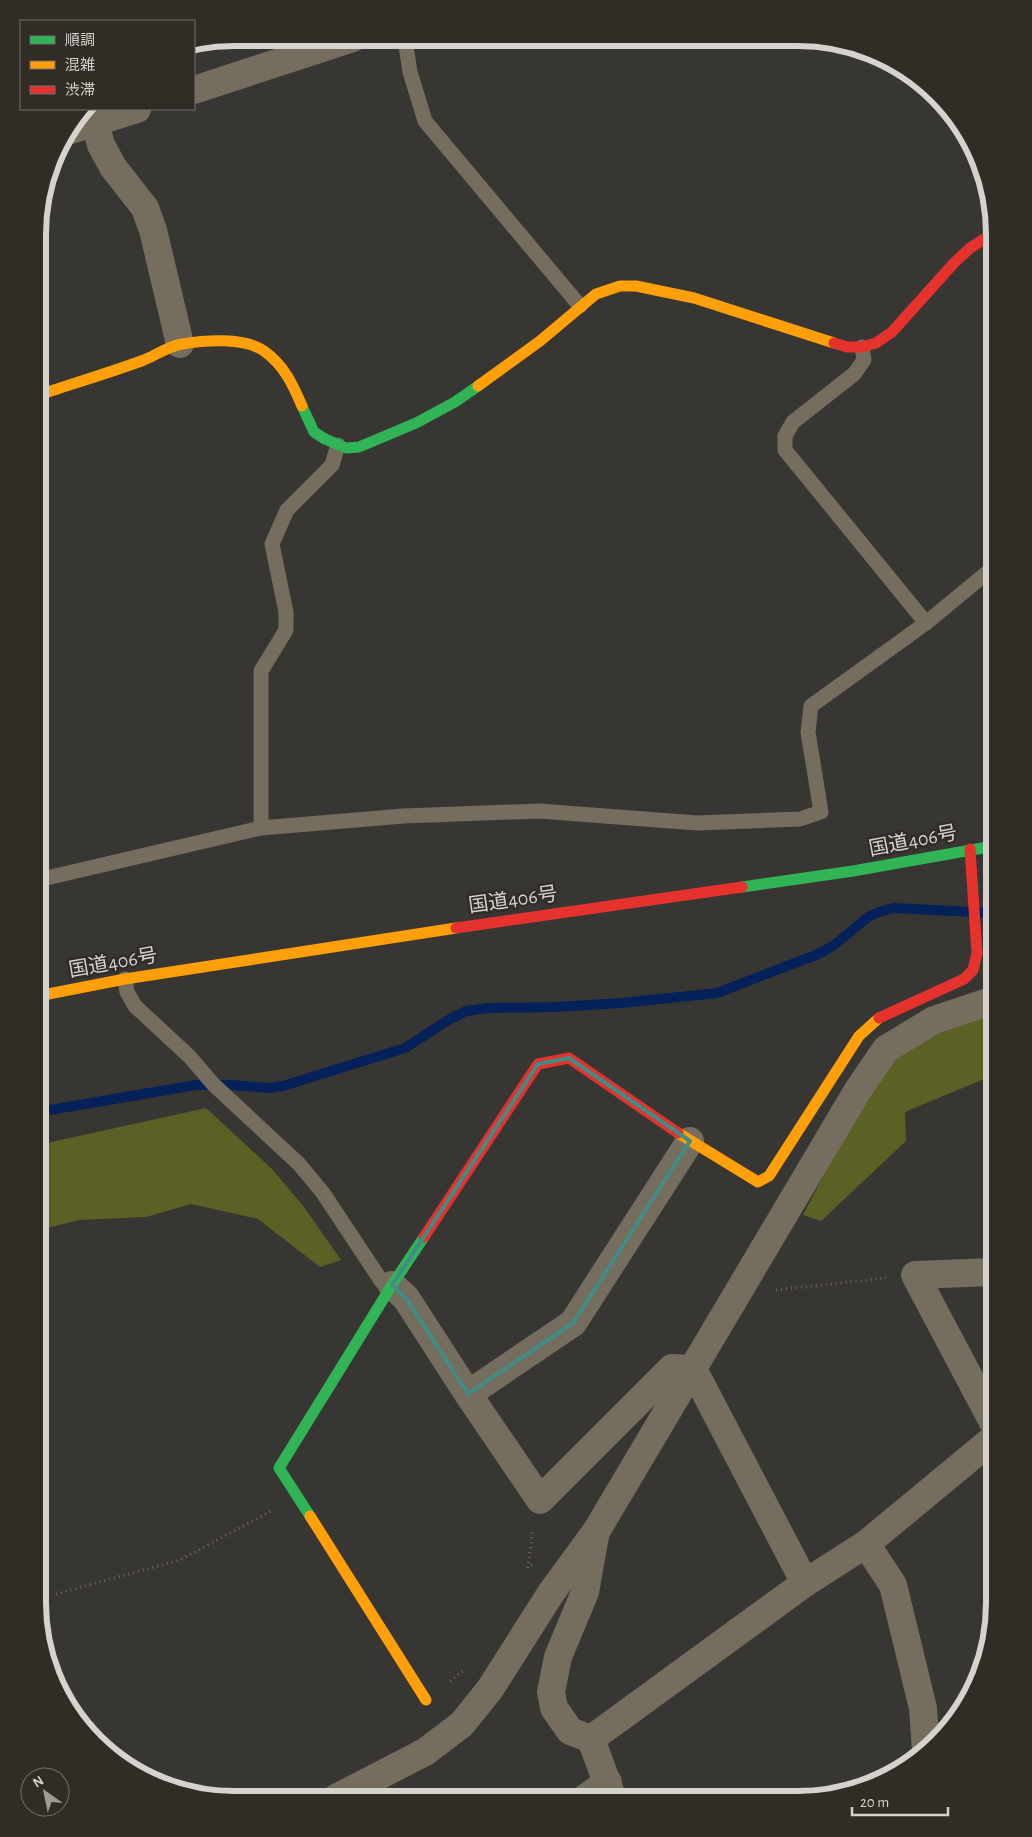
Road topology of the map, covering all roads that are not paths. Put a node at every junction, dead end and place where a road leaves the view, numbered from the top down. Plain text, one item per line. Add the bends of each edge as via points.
1 (329, 46) edge
2 (406, 46) edge
3 (195, 90) edge
4 (134, 110) edge
5 (83, 126) edge
6 (986, 238) edge
7 (580, 306) junction
8 (180, 344) junction
9 (862, 347) junction
10 (46, 393) edge
11 (338, 445) junction
12 (986, 574) edge
13 (926, 624) junction
14 (262, 828) junction
15 (986, 847) edge
16 (970, 849) junction
17 (46, 878) edge
18 (125, 979) junction
19 (46, 994) edge
20 (986, 1003) edge
21 (690, 1141) junction
22 (986, 1272) edge
23 (392, 1285) junction
24 (693, 1370) junction
25 (468, 1394) junction
26 (986, 1409) edge
27 (986, 1445) edge
28 (596, 1530) junction
29 (866, 1544) junction
30 (805, 1583) junction
31 (426, 1700) dead end
32 (591, 1739) junction
33 (925, 1741) edge
34 (350, 1791) edge
35 (610, 1791) edge

1 - 3 street
2 - 7 lane via 410,72 425,121
4 - 5 street
5 - 8 street via 101,145 113,167 145,208
6 - 9 main road via 954,263 892,332 876,343
7 - 9 main road via 608,289 636,286 694,298 847,347
7 - 11 main road via 540,341 455,402 359,447
8 - 10 main road
8 - 11 main road via 220,341 243,343 263,350 289,377 314,432
9 - 13 lane via 864,360 854,374 793,422 784,436 785,450
11 - 14 lane via 332,465 287,510 272,544 286,612 286,630 261,670
12 - 13 lane
13 - 14 lane via 811,706 808,732 822,812 800,819 696,823 539,811 403,816
14 - 17 lane
15 - 16 main road, 国道406号
16 - 18 main road, 国道406号 via 853,871 492,922
16 - 21 main road via 977,953 973,970 964,979 880,1017 859,1036 769,1176 758,1182
18 - 19 main road, 国道406号
18 - 23 lane via 127,992 135,1006 299,1164 323,1193 382,1282
20 - 24 street via 934,1020 886,1049 858,1090
21 - 23 main road via 569,1058 538,1064
21 - 25 street via 573,1323
22 - 26 street via 915,1275
23 - 25 street via 406,1298
23 - 31 main road via 279,1468
24 - 25 street via 672,1368 540,1500
24 - 28 street
24 - 30 street
27 - 29 street
28 - 32 street via 585,1592 558,1657 551,1692 554,1708 570,1731
28 - 34 street via 490,1689 462,1724 425,1752
29 - 30 street
29 - 33 street via 893,1585 922,1708
30 - 32 street
32 - 35 street

